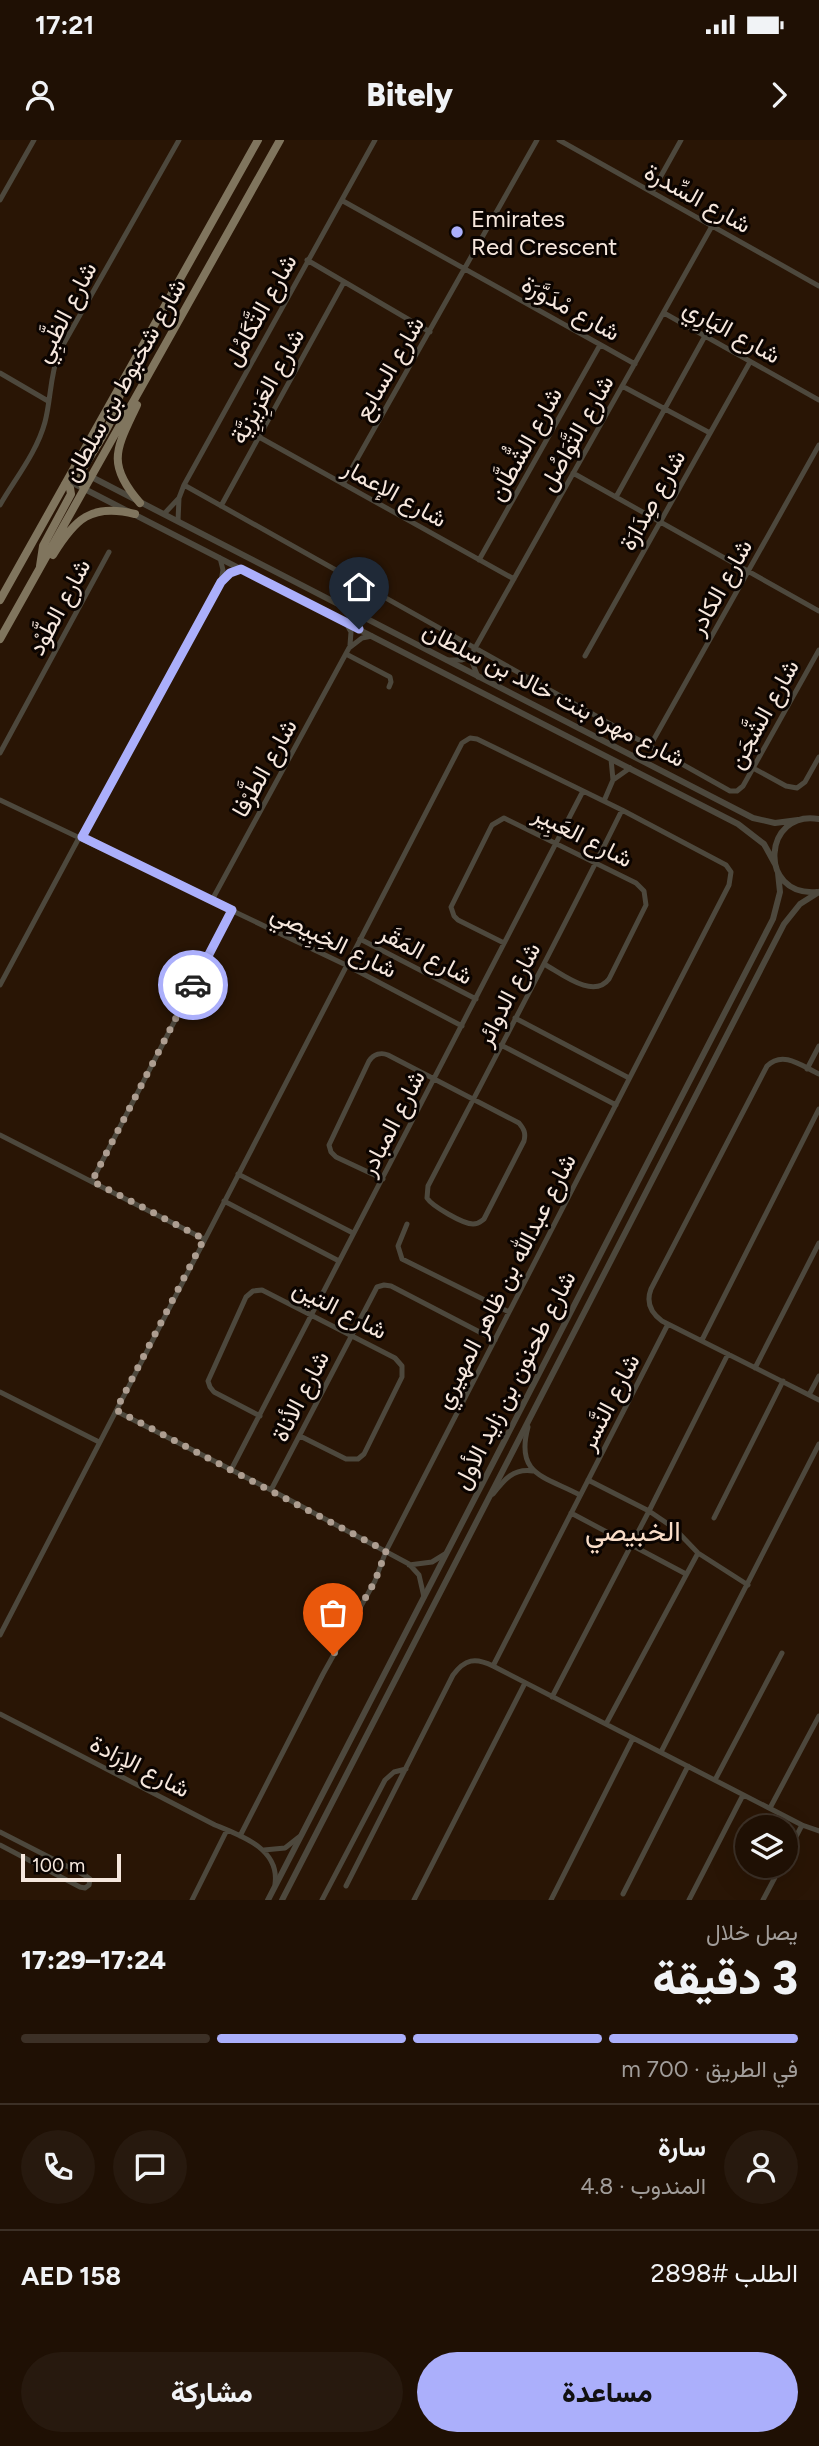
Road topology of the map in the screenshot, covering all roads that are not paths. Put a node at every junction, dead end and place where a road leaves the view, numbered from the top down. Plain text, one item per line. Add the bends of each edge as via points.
1 (34, 140) edge
2 (179, 140) edge
3 (258, 140) edge
4 (280, 140) edge
5 (375, 140) edge
6 (537, 140) edge
7 (559, 140) edge
8 (681, 140) edge
9 (652, 192) junction
10 (0, 200) edge
11 (343, 201) junction
12 (712, 226) junction
13 (307, 260) junction
14 (465, 269) junction
15 (344, 282) junction
16 (819, 286) edge
17 (664, 313) junction
18 (430, 332) junction
19 (705, 336) junction
20 (600, 345) junction
21 (165, 347) junction
22 (750, 362) junction
23 (635, 364) junction
24 (0, 373) edge
25 (622, 386) junction
26 (819, 400) edge
27 (48, 401) junction
28 (666, 410) junction
29 (710, 433) junction
30 (259, 438) junction
31 (819, 445) edge
32 (78, 470) junction
33 (573, 473) junction
34 (90, 477) junction
35 (66, 482) junction
36 (343, 484) junction
37 (184, 485) junction
38 (84, 489) junction
39 (616, 497) junction
40 (179, 498) junction
41 (140, 503) junction
42 (0, 505) edge
43 (221, 506) junction
44 (135, 514) junction
45 (164, 514) junction
46 (178, 521) junction
47 (660, 522) junction
48 (109, 552) dead end
49 (220, 558) junction
50 (479, 560) junction
51 (40, 569) junction
52 (241, 569) junction
53 (749, 572) junction
54 (514, 579) junction
55 (221, 582) junction
56 (0, 600) edge
57 (819, 611) edge
58 (346, 623) junction
59 (8, 625) junction
60 (372, 636) junction
61 (0, 639) edge
62 (475, 648) junction
63 (819, 650) edge
64 (348, 651) junction
65 (585, 656) dead end
66 (470, 657) junction
67 (445, 660) junction
68 (479, 677) junction
69 (389, 687) dead end
70 (650, 746) junction
71 (0, 753) edge
72 (819, 757) edge
73 (611, 759) junction
74 (630, 768) junction
75 (753, 768) junction
76 (613, 780) junction
77 (583, 791) junction
78 (0, 800) edge
79 (604, 801) junction
80 (622, 810) junction
81 (819, 811) edge
82 (806, 818) junction
83 (819, 819) edge
84 (798, 820) junction
85 (81, 837) junction
86 (556, 842) junction
87 (596, 862) junction
88 (775, 864) junction
89 (778, 873) junction
90 (819, 892) edge
91 (212, 900) junction
92 (232, 910) junction
93 (360, 939) junction
94 (504, 943) junction
95 (544, 964) junction
96 (346, 965) junction
97 (0, 985) edge
98 (476, 999) junction
99 (515, 1018) junction
100 (462, 1026) junction
101 (501, 1045) junction
102 (819, 1046) edge
103 (807, 1069) junction
104 (819, 1074) edge
105 (629, 1078) junction
106 (434, 1079) junction
107 (473, 1099) junction
108 (616, 1105) junction
109 (819, 1109) edge
110 (0, 1135) edge
111 (238, 1174) junction
112 (383, 1179) junction
113 (92, 1181) junction
114 (224, 1201) junction
115 (407, 1224) dead end
116 (353, 1233) junction
117 (204, 1239) junction
118 (819, 1243) edge
119 (339, 1261) junction
120 (509, 1312) junction
121 (312, 1315) junction
122 (668, 1324) junction
123 (352, 1335) junction
124 (495, 1340) junction
125 (702, 1340) junction
126 (728, 1354) junction
127 (755, 1368) junction
128 (819, 1376) edge
129 (783, 1381) junction
130 (0, 1392) edge
131 (809, 1395) junction
132 (819, 1401) edge
133 (116, 1410) junction
134 (260, 1416) junction
135 (530, 1417) junction
136 (300, 1436) junction
137 (99, 1442) junction
138 (819, 1444) edge
139 (231, 1470) junction
140 (536, 1472) junction
141 (588, 1480) junction
142 (271, 1490) junction
143 (580, 1495) junction
144 (489, 1499) junction
145 (649, 1511) junction
146 (571, 1513) junction
147 (715, 1518) dead end
148 (632, 1545) junction
149 (386, 1551) junction
150 (698, 1553) junction
151 (445, 1554) junction
152 (409, 1564) junction
153 (686, 1574) junction
154 (748, 1584) junction
155 (424, 1597) junction
156 (0, 1634) edge
157 (782, 1653) dead end
158 (493, 1666) junction
159 (524, 1683) junction
160 (552, 1697) junction
161 (0, 1714) edge
162 (819, 1716) edge
163 (606, 1724) junction
164 (633, 1738) junction
165 (661, 1752) junction
166 (688, 1766) junction
167 (406, 1769) junction
168 (715, 1780) junction
169 (743, 1795) junction
170 (770, 1808) junction
171 (802, 1825) junction
172 (228, 1830) junction
173 (819, 1831) edge
174 (0, 1832) edge
175 (798, 1833) edge
176 (301, 1835) junction
177 (240, 1836) junction
178 (0, 1845) edge
179 (264, 1850) junction
180 (775, 1878) edge
181 (346, 1886) dead end
182 (273, 1891) junction
183 (623, 1894) dead end
184 (192, 1900) edge
185 (268, 1900) edge
186 (282, 1900) edge
187 (322, 1900) edge
188 (414, 1900) edge
189 (551, 1900) edge
190 (689, 1900) edge
191 (763, 1900) edge

1 - 10 street
2 - 27 street, شارع الظَّبِي via 59,352
3 - 32 main road, شارع شخبوط بن سلطان
4 - 21 main road, شارع شخبوط بن سلطان
5 - 11 street, شارع التَّكَامُل
6 - 14 street, شارع السابع
7 - 9 street, شارع السِّدرة
8 - 9 street
9 - 12 street, شارع السِّدرة
11 - 13 street, شارع التَّكَامُل
11 - 14 street, شارع مْدَوَّرَة
12 - 16 street, شارع السِّدرة
12 - 17 street, شارع التَّوَاصُل
13 - 15 street
13 - 37 street, شارع التَّكَامُل
14 - 18 street, شارع السابع
14 - 20 street, شارع مْدَوَّرَة
15 - 18 street
15 - 30 street, شارع العَزِيزِيَّة
17 - 19 street, شارع اليَارِي
17 - 23 street, شارع التَّوَاصُل
18 - 36 street, شارع السابع
19 - 22 street, شارع اليَارِي
19 - 28 street
20 - 23 street, شارع مْدَوَّرَة
20 - 50 street, شارع الشُّطَّان
21 - 34 main road, شارع شخبوط بن سلطان
21 - 41 main road via 118,449 122,479
22 - 26 street, شارع اليَارِي
22 - 29 street, شارع صِدَارَة
23 - 25 street, شارع التَّوَاصُل
24 - 27 street
25 - 28 street
25 - 33 street, شارع التَّوَاصُل
27 - 42 street, شارع الظَّبِي via 38,439
28 - 29 street
28 - 39 street
29 - 47 street, شارع صِدَارَة
30 - 36 street, شارع الإعمار
30 - 43 street, شارع العَزِيزِيَّة
31 - 53 street, شارع الكادر
32 - 34 street, شارع مهره بنت خالد بن سلطان
32 - 35 main road, شارع شخبوط بن سلطان
32 - 38 main road
33 - 39 street
33 - 54 street, شارع التَّوَاصُل
34 - 38 main road, شارع شخبوط بن سلطان
34 - 41 street, شارع مهره بنت خالد بن سلطان
35 - 38 street, شارع مهره بنت خالد بن سلطان
35 - 51 main road via 71,494 43,546
35 - 56 main road, شارع شخبوط بن سلطان
36 - 50 street, شارع الإعمار
37 - 40 street, شارع التَّكَامُل
37 - 43 street, شارع الشَّجَن
38 - 44 street, شارع مهره بنت خالد بن سلطان
38 - 51 main road, شارع شخبوط بن سلطان
39 - 47 street
40 - 45 street, شارع التَّكَامُل
40 - 46 street, شارع التَّكَامُل
41 - 45 street, شارع مهره بنت خالد بن سلطان
43 - 62 street, شارع الشَّجَن
44 - 49 street, شارع مهره بنت خالد بن سلطان
44 - 59 main road via 109,509 78,521
45 - 46 street, شارع مهره بنت خالد بن سلطان
46 - 67 street, شارع مهره بنت خالد بن سلطان
47 - 53 street
47 - 65 street, شارع صِدَارَة
48 - 71 street, شارع الطَّوْد
49 - 52 street, شارع مهره بنت خالد بن سلطان
49 - 55 street
50 - 54 street, شارع الإعمار
51 - 59 main road, شارع شخبوط بن سلطان
52 - 55 street
52 - 58 street, شارع مهره بنت خالد بن سلطان
53 - 57 street
53 - 70 street, شارع الكادر
54 - 62 street, شارع التَّوَاصُل
55 - 85 street
58 - 60 street, شارع مهره بنت خالد بن سلطان
58 - 64 street via 351,632
59 - 61 main road, شارع شخبوط بن سلطان
60 - 64 street via 362,638
60 - 73 street, شارع مهره بنت خالد بن سلطان
62 - 66 street, شارع التَّوَاصُل
62 - 70 street, شارع الشَّجَن
63 - 75 street, شارع الشَّجَن
64 - 69 street via 390,677
64 - 91 street, شارع الطَّرْفا
66 - 67 street
66 - 68 street
67 - 68 street, شارع مهره بنت خالد بن سلطان
68 - 84 street, شارع مهره بنت خالد بن سلطان via 753,818 775,823
70 - 75 street, شارع الشَّجَن via 730,791 740,789
72 - 75 street via 797,788
73 - 74 street, شارع مهره بنت خالد بن سلطان
73 - 76 street
74 - 76 street
74 - 88 street, شارع مهره بنت خالد بن سلطان via 747,829 764,844
76 - 79 street
77 - 79 street, شارع عبدالله بن ظاهر المهيري
77 - 86 street, شارع المبادر
77 - 93 street, شارع عبدالله بن ظاهر المهيري via 477,739 464,740
78 - 85 street, شارع الخِبِيصِي
79 - 80 street, شارع عبدالله بن ظاهر المهيري
80 - 87 street, شارع الدوائر
80 - 105 street, شارع عبدالله بن ظاهر المهيري via 723,863 732,876
81 - 82 street
82 - 83 street
82 - 84 street, شارع مهره بنت خالد بن سلطان
84 - 88 street via 778,838
85 - 91 street, شارع الخِبِيصِي
85 - 97 street
86 - 87 street, شارع العَبِير
86 - 94 street, شارع المبادر
86 - 94 street, شارع العَبِير via 504,817 495,821 486,836 451,910 458,920
87 - 95 street, شارع الدوائر
87 - 95 street, شارع العَبِير via 640,885 647,898 609,979 599,988 590,988
88 - 89 street, شارع مهره بنت خالد بن سلطان
89 - 90 street via 796,889
89 - 151 street, شارع طحنون بن زايد الأول via 780,892 773,919
90 - 135 street, شارع طحنون بن زايد الأول via 800,904 784,924
91 - 92 street, شارع الخِبِيصِي
92 - 96 street, شارع الخِبِيصِي
92 - 113 street
93 - 96 street, شارع عبدالله بن ظاهر المهيري
93 - 98 street, شارع المَقَر
94 - 98 street, شارع المبادر
95 - 99 street, شارع الدوائر
96 - 100 street, شارع الخِبِيصِي
96 - 111 street, شارع عبدالله بن ظاهر المهيري
98 - 100 street, شارع المبادر
99 - 101 street, شارع الدوائر
99 - 105 street
100 - 106 street, شارع المبادر
101 - 107 street, شارع الدوائر
101 - 108 street
102 - 103 street
103 - 104 street
103 - 122 street via 781,1057 767,1066 649,1294 652,1312
105 - 108 street, شارع عبدالله بن ظاهر المهيري
106 - 107 street
106 - 112 street, شارع المبادر
106 - 112 street via 385,1054 369,1061 329,1145 336,1157
107 - 107 street, شارع الدوائر via 519,1123 525,1131 481,1222 470,1224 435,1207 426,1194
108 - 120 street, شارع عبدالله بن ظاهر المهيري
109 - 125 street
110 - 113 street
111 - 114 street, شارع عبدالله بن ظاهر المهيري
111 - 116 street
112 - 116 street, شارع المبادر
113 - 117 street
114 - 117 street, شارع عبدالله بن ظاهر المهيري
114 - 119 street
115 - 120 street via 398,1246 402,1259
116 - 119 street, شارع المبادر
117 - 133 street, شارع عبدالله بن ظاهر المهيري
118 - 127 street
119 - 121 street, شارع المبادر
120 - 124 street, شارع عبدالله بن ظاهر المهيري
121 - 123 street, شارع التين
121 - 134 street, شارع المبادر
121 - 134 street, شارع التين via 262,1290 246,1297 208,1381 214,1391
122 - 125 street
122 - 141 street, شارع النَّسر
123 - 124 street, شارع الأناة via 374,1290 388,1284
123 - 136 street, شارع الأناة
123 - 136 street, شارع التين via 396,1358 403,1370 364,1454 351,1461
124 - 149 street, شارع عبدالله بن ظاهر المهيري
125 - 126 street
126 - 127 street
126 - 145 street
127 - 129 street
128 - 131 street
129 - 131 street
129 - 147 street
130 - 137 street
131 - 132 street
133 - 137 street, شارع عبدالله بن ظاهر المهيري
133 - 139 street
134 - 139 street, شارع المبادر
135 - 140 street via 523,1449 526,1462
135 - 144 street, شارع طحنون بن زايد الأول
136 - 142 street, شارع الأناة
137 - 156 street, شارع عبدالله بن ظاهر المهيري
138 - 154 street
139 - 142 street
140 - 143 street
140 - 144 street via 522,1470 509,1475
141 - 143 street, شارع النَّسر
141 - 145 street
142 - 149 street
143 - 146 street, شارع النَّسر
144 - 186 street, شارع طحنون بن زايد الأول
145 - 148 street
145 - 150 street
146 - 148 street
146 - 158 street, شارع النَّسر
148 - 153 street
148 - 160 street
149 - 152 street
149 - 177 street, شارع عبدالله بن ظاهر المهيري via 375,1581
150 - 153 street
150 - 154 street
151 - 152 street via 432,1562
151 - 155 street, شارع طحنون بن زايد الأول
152 - 155 street via 419,1575
153 - 163 street
154 - 165 street
155 - 176 street, شارع طحنون بن زايد الأول
157 - 168 street
158 - 159 street
158 - 167 street via 476,1660 458,1668
159 - 160 street
159 - 188 street
160 - 163 street
161 - 172 street, شارع الإرَادة
162 - 170 street
163 - 164 street
164 - 165 street
164 - 189 street
165 - 166 street
166 - 168 street
166 - 183 street
167 - 181 street
167 - 187 street via 385,1780
168 - 169 street
169 - 170 street
169 - 190 street
170 - 171 street
171 - 173 street
171 - 175 street
172 - 177 street, شارع الإرَادة
172 - 184 street
174 - 178 street via 86,1875 89,1885 80,1887
176 - 179 street via 285,1848
176 - 182 street, شارع طحنون بن زايد الأول
177 - 179 street, شارع الإرَادة
179 - 182 street via 274,1866
180 - 191 street
182 - 185 street, شارع طحنون بن زايد الأول

